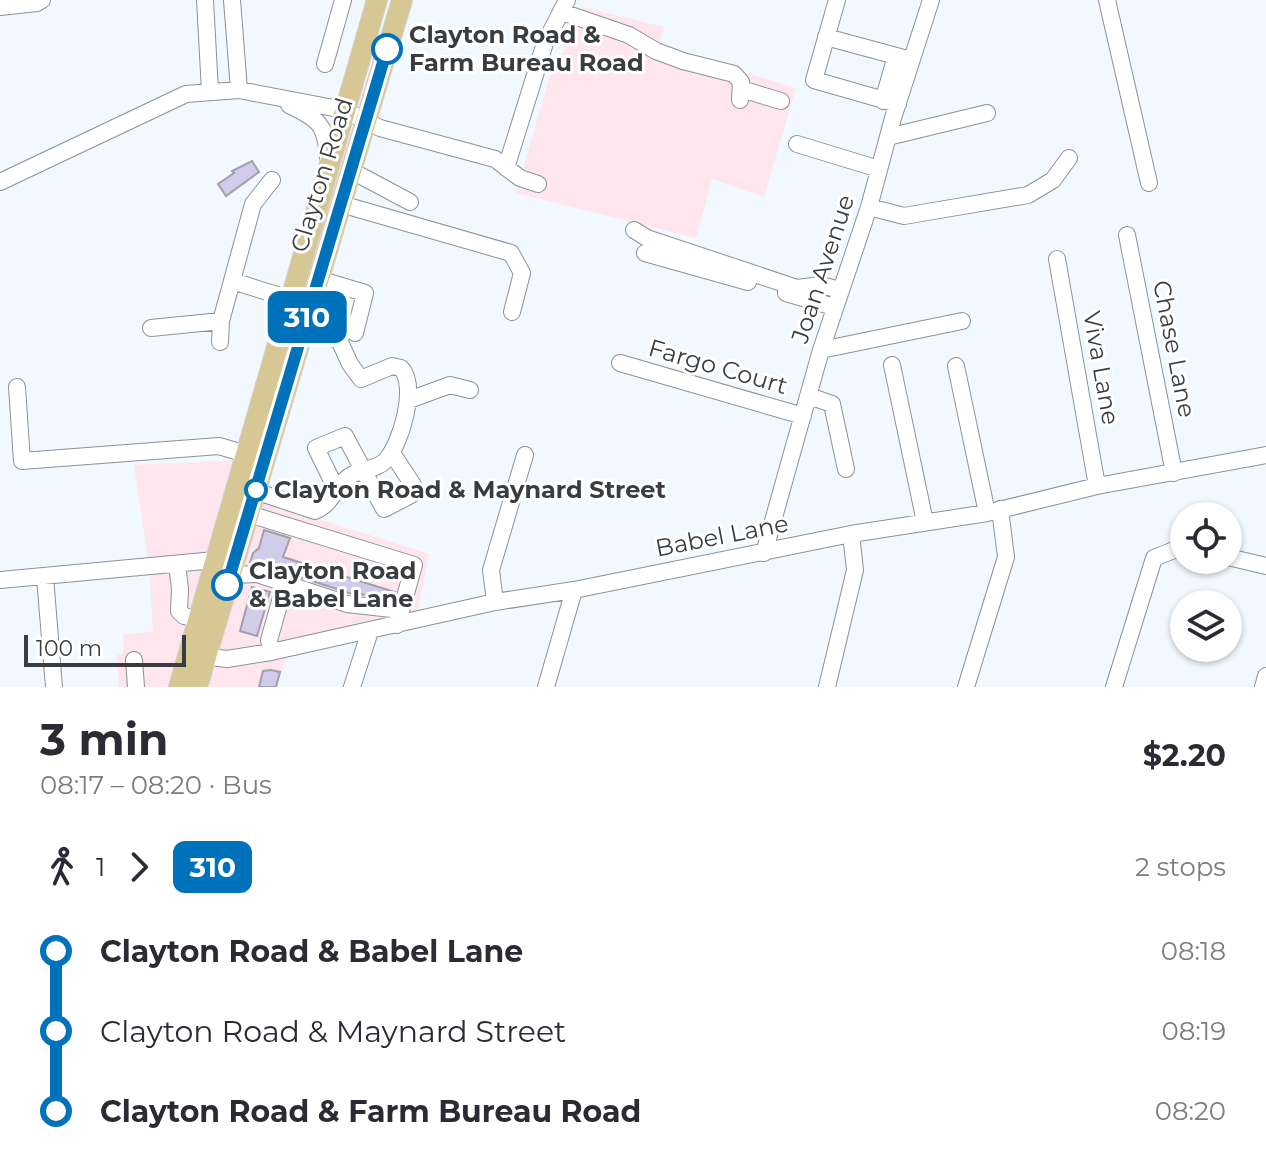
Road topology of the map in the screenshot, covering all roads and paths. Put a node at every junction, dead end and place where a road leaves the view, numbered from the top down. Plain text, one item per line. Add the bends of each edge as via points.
1 (42, 0) edge
2 (205, 0) edge
3 (232, 0) edge
4 (343, 0) edge
5 (377, 0) edge
6 (402, 0) edge
7 (837, 0) edge
8 (931, 0) edge
9 (1107, 0) edge
10 (564, 6) edge
11 (0, 7) edge
12 (826, 37) junction
13 (904, 58) junction
14 (325, 64) dead end
15 (239, 90) junction
16 (210, 91) junction
17 (266, 95) junction
18 (781, 101) dead end
19 (890, 102) junction
20 (344, 110) junction
21 (987, 113) dead end
22 (366, 118) junction
23 (888, 137) junction
24 (797, 144) dead end
25 (1069, 158) dead end
26 (328, 166) junction
27 (506, 168) junction
28 (879, 169) junction
29 (350, 170) junction
30 (272, 180) dead end
31 (0, 182) edge
32 (1149, 183) dead end
33 (538, 184) dead end
34 (410, 202) dead end
35 (341, 204) junction
36 (869, 207) junction
37 (634, 230) dead end
38 (1127, 235) dead end
39 (645, 253) dead end
40 (1057, 259) dead end
41 (318, 279) junction
42 (232, 281) junction
43 (840, 290) junction
44 (290, 299) junction
45 (834, 307) junction
46 (512, 312) dead end
47 (221, 321) junction
48 (962, 321) dead end
49 (151, 328) dead end
50 (303, 331) junction
51 (355, 333) dead end
52 (220, 342) dead end
53 (821, 350) junction
54 (620, 363) dead end
55 (892, 365) dead end
56 (956, 366) dead end
57 (17, 387) dead end
58 (470, 390) dead end
59 (809, 396) junction
60 (409, 400) junction
61 (803, 416) junction
62 (392, 453) junction
63 (246, 454) junction
64 (525, 455) dead end
65 (1266, 455) edge
66 (846, 469) dead end
67 (364, 471) junction
68 (1174, 473) junction
69 (1097, 486) junction
70 (255, 491) junction
71 (337, 491) junction
72 (994, 511) junction
73 (249, 514) junction
74 (925, 522) junction
75 (851, 534) junction
76 (1170, 552) edge
77 (764, 553) junction
78 (1242, 560) edge
79 (177, 564) junction
80 (1266, 566) edge
81 (223, 568) junction
82 (45, 577) junction
83 (0, 580) edge
84 (574, 590) junction
85 (283, 591) dead end
86 (495, 602) junction
87 (399, 617) junction
88 (198, 619) junction
89 (370, 631) junction
90 (271, 652) junction
91 (198, 655) junction
92 (134, 660) dead end
93 (1266, 676) edge
94 (54, 687) edge
95 (136, 687) edge
96 (194, 687) edge
97 (352, 687) edge
98 (546, 687) edge
99 (827, 687) edge
100 (966, 687) edge
101 (1114, 687) edge
102 (1263, 687) edge

1 - 11 street
2 - 16 street
3 - 15 street
4 - 14 street
5 - 20 main road, Clayton Road
6 - 22 main road, Clayton Road
7 - 12 street
8 - 13 street, Joan Avenue
9 - 32 street
10 - 18 street via 656,51 734,74 741,82 740,94
10 - 27 street via 545,43
12 - 13 street
12 - 19 street via 814,80
13 - 19 street, Joan Avenue
15 - 16 street
15 - 17 street
16 - 31 street via 153,107
17 - 20 street
17 - 26 street via 320,123 327,137
19 - 23 street, Joan Avenue
20 - 22 street
20 - 26 main road, Clayton Road
21 - 23 street
22 - 27 street via 380,128 495,159
22 - 29 main road, Clayton Road
23 - 28 street, Joan Avenue
24 - 28 street
25 - 36 street via 1053,180 1028,195 904,216
26 - 44 main road, Clayton Road
27 - 33 street
28 - 36 street, Joan Avenue
29 - 34 street
29 - 35 main road, Clayton Road
30 - 42 street via 253,204
35 - 41 main road, Clayton Road
35 - 46 street via 511,253 522,273
36 - 43 street, Joan Avenue
37 - 43 street via 797,288 821,285
38 - 68 street, Chase Lane
39 - 45 street
40 - 69 street, Viva Lane
41 - 50 main road, Clayton Road
41 - 51 street via 365,293
42 - 44 street
42 - 47 street
43 - 45 street, Joan Avenue
44 - 63 main road, Clayton Road
45 - 53 street, Joan Avenue
47 - 49 street
47 - 52 street
48 - 53 street
50 - 60 street via 339,340 361,379 392,366 401,368
50 - 70 main road, Clayton Road
53 - 59 street, Joan Avenue
54 - 61 street, Fargo Court
55 - 74 street
56 - 72 street
57 - 63 street via 22,461 219,446
58 - 60 street via 450,385
59 - 61 street, Joan Avenue
59 - 66 street via 832,404
60 - 62 street
61 - 77 street, Joan Avenue
62 - 67 street
62 - 67 street via 413,485 411,495 384,509
63 - 81 main road, Clayton Road
64 - 86 street via 491,570
65 - 68 street, Babel Lane
67 - 71 street via 350,476
67 - 71 street via 345,436 316,448
68 - 69 street, Babel Lane
69 - 72 street, Babel Lane
70 - 71 street via 315,511 326,507
70 - 73 main road, Clayton Road
72 - 74 street, Babel Lane
72 - 100 street via 1006,557
73 - 81 main road, Clayton Road
73 - 87 street via 414,565
74 - 75 street, Babel Lane
75 - 77 street, Babel Lane
75 - 99 street via 855,570
76 - 101 street via 1154,558
77 - 84 street, Babel Lane
78 - 80 street
79 - 81 street
79 - 82 street
79 - 88 street via 179,611
81 - 87 street
81 - 88 main road, Clayton Road
81 - 91 main road, Clayton Road
82 - 83 street
82 - 94 street
84 - 86 street, Babel Lane
84 - 98 street
85 - 90 street via 269,640
86 - 87 street, Babel Lane
87 - 89 street, Babel Lane
88 - 91 main road, Clayton Road
89 - 90 street, Babel Lane
89 - 97 street
90 - 91 street, Babel Lane via 227,659
91 - 96 main road, Clayton Road
92 - 95 street
93 - 102 street

